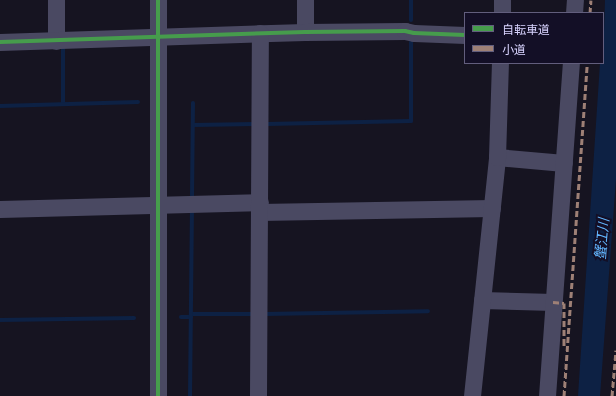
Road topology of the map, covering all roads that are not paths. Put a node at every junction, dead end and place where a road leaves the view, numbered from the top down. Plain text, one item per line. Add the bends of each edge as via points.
1 (56, 0) edge
2 (158, 0) edge
3 (305, 0) edge
4 (502, 0) edge
5 (575, 0) edge
6 (502, 12) edge
7 (574, 12) edge
8 (305, 32) junction
9 (260, 33) junction
10 (464, 34) edge
11 (158, 37) junction
12 (56, 40) junction
13 (0, 42) edge
14 (500, 64) edge
15 (571, 64) edge
16 (497, 157) junction
17 (564, 163) junction
18 (158, 205) junction
19 (259, 207) junction
20 (492, 208) junction
21 (0, 209) edge
22 (482, 300) junction
23 (554, 302) junction
24 (158, 396) edge
25 (258, 396) edge
26 (472, 396) edge
27 (547, 396) edge

1 - 12 street
2 - 11 street
3 - 8 street
4 - 6 street
5 - 7 street
8 - 9 street
8 - 10 street via 405,31
9 - 11 street
9 - 19 street
11 - 12 street
11 - 18 street
12 - 13 street
14 - 16 street
15 - 17 street
16 - 17 street
16 - 20 street
17 - 23 street
18 - 19 street
18 - 21 street
18 - 24 street
19 - 20 street
19 - 25 street
20 - 22 street
22 - 23 street
22 - 26 street
23 - 27 street

